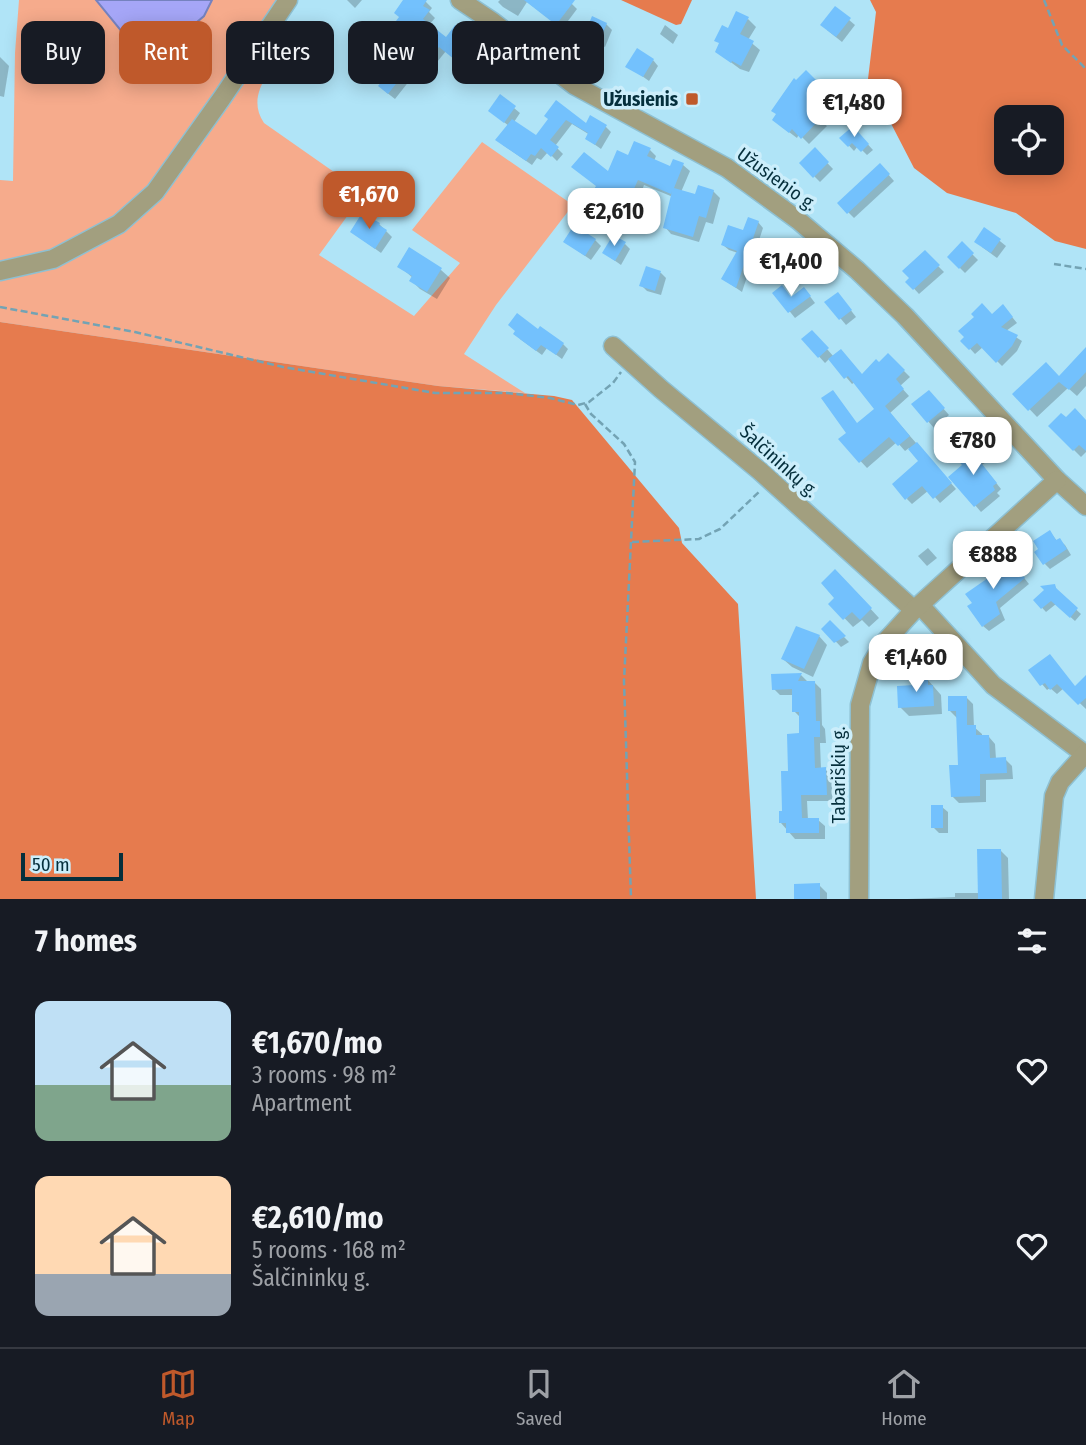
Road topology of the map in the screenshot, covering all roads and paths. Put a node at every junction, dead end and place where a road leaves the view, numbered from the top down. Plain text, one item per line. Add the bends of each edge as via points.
1 (288, 0) edge
2 (460, 0) edge
3 (1044, 0) edge
4 (1086, 69) edge
5 (1054, 264) dead end
6 (1086, 269) edge
7 (0, 271) edge
8 (0, 307) edge
9 (613, 346) dead end
10 (630, 361) junction
11 (585, 403) junction
12 (770, 480) junction
13 (1057, 480) junction
14 (1086, 506) edge
15 (632, 542) junction
16 (917, 607) junction
17 (1085, 755) edge
18 (631, 899) edge
19 (859, 899) edge
20 (1044, 899) edge

1 - 7 street via 155,191 119,224 53,259
2 - 13 street, Užusienio g. via 574,85 727,168 798,220 905,316
3 - 4 path via 1062,45
5 - 6 path
8 - 11 path via 409,390 507,393
9 - 10 street, Šalčininkų g.
10 - 11 path via 612,383
10 - 12 street, Šalčininkų g.
11 - 15 path via 624,443 635,462
12 - 15 path via 720,529 699,539
12 - 16 street, Šalčininkų g.
13 - 14 street, Užusienio g.
13 - 16 street, Tabariškių g.
15 - 18 path via 624,681
16 - 17 street, Šalčininkų g. via 993,685
16 - 19 street, Tabariškių g. via 872,663 860,705
17 - 20 street via 1060,782 1054,796

